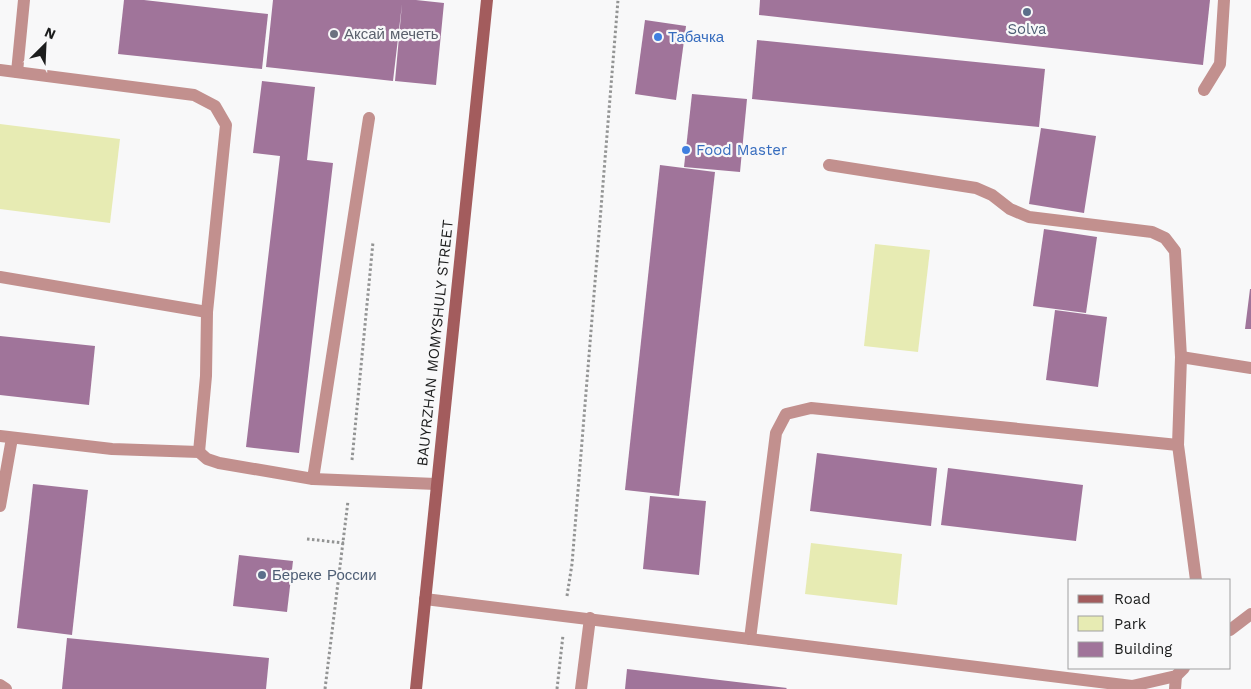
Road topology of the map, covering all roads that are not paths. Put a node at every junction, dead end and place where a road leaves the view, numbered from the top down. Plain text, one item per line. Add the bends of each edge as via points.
1 (24, 0) edge
2 (487, 0) edge
3 (1224, 0) edge
4 (0, 70) edge
5 (17, 72) junction
6 (1204, 90) dead end
7 (369, 118) dead end
8 (828, 165) dead end
9 (0, 277) edge
10 (207, 312) junction
11 (1181, 357) junction
12 (1251, 368) edge
13 (6, 437) edge
14 (1178, 445) junction
15 (199, 452) junction
16 (314, 479) junction
17 (436, 484) junction
18 (0, 506) edge
19 (1196, 579) edge
20 (425, 599) junction
21 (1251, 614) edge
22 (590, 618) junction
23 (1231, 629) edge
24 (750, 639) junction
25 (1178, 678) edge
26 (0, 685) edge
27 (6, 689) edge
28 (416, 689) edge
29 (581, 689) edge

1 - 5 street
2 - 17 main road, BAUYRZHAN MOMYSHULY STREET
3 - 6 street via 1220,64
4 - 5 street
5 - 10 street via 194,95 215,106 226,125
7 - 16 street
8 - 11 street via 976,188 1029,217 1152,232 1165,238 1174,251
9 - 10 street
10 - 15 street via 206,376
11 - 12 street
11 - 14 street
13 - 15 street via 112,449
13 - 18 street
14 - 19 street
14 - 24 street via 811,408 786,414 776,433
15 - 16 street via 219,463
16 - 17 street
17 - 20 main road, BAUYRZHAN MOMYSHULY STREET
20 - 22 street
20 - 28 main road, BAUYRZHAN MOMYSHULY STREET
21 - 23 street
22 - 24 street
22 - 29 street
24 - 25 street via 1132,686
26 - 27 street

